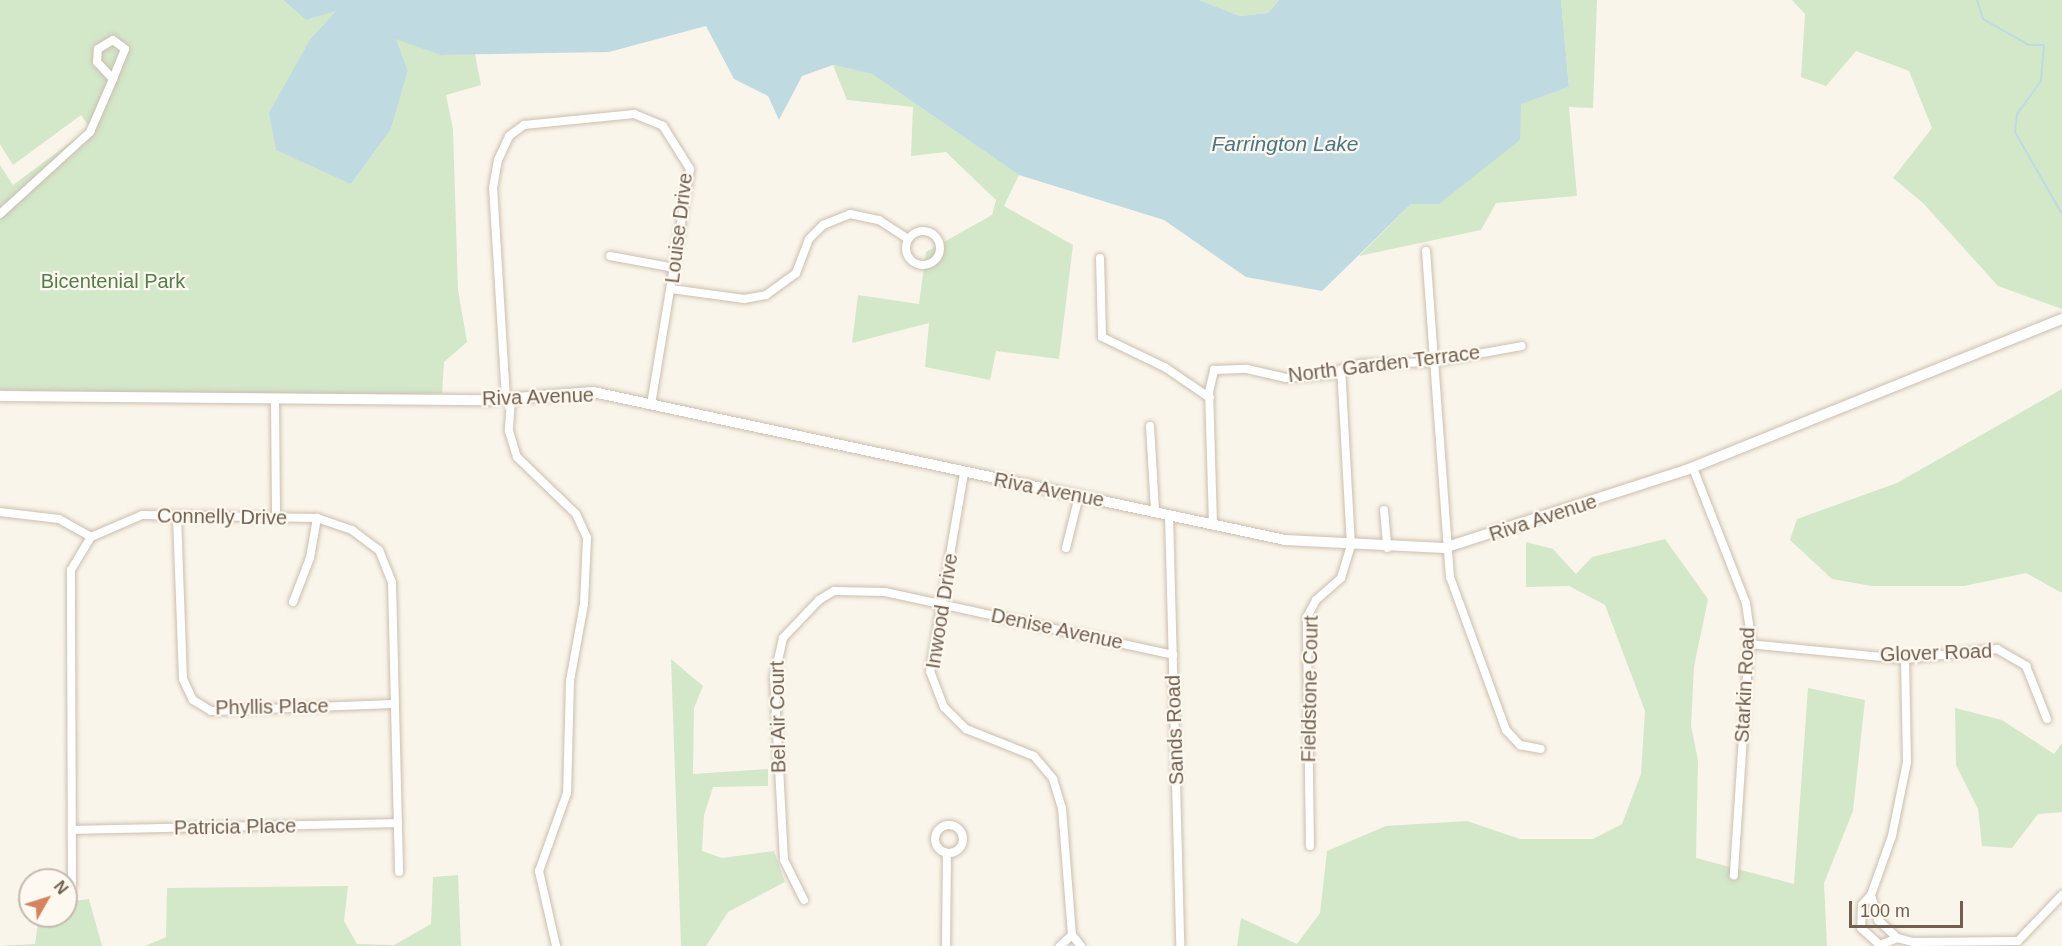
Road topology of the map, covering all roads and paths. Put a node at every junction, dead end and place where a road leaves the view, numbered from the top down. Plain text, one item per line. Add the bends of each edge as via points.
1 (113, 79) junction
2 (0, 214) edge
3 (908, 239) junction
4 (1426, 251) dead end
5 (610, 256) dead end
6 (1100, 258) dead end
7 (675, 268) junction
8 (671, 289) junction
9 (2062, 319) edge
10 (1522, 345) dead end
11 (1433, 362) junction
12 (1341, 369) junction
13 (0, 396) edge
14 (275, 398) junction
15 (508, 399) junction
16 (1212, 399) junction
17 (651, 405) junction
18 (1150, 426) dead end
19 (1693, 468) junction
20 (964, 473) junction
21 (1079, 496) junction
22 (1384, 510) dead end
23 (1155, 511) junction
24 (0, 513) edge
25 (1169, 514) junction
26 (177, 516) junction
27 (276, 518) junction
28 (317, 519) junction
29 (1213, 524) junction
30 (91, 537) junction
31 (1351, 546) junction
32 (1066, 548) dead end
33 (1387, 548) junction
34 (1444, 548) junction
35 (293, 602) dead end
36 (942, 604) junction
37 (1748, 645) junction
38 (1173, 655) junction
39 (1905, 659) junction
40 (395, 704) junction
41 (2047, 719) dead end
42 (1540, 749) dead end
43 (398, 824) junction
44 (72, 830) junction
45 (1310, 846) dead end
46 (948, 853) dead end
47 (72, 868) edge
48 (399, 872) dead end
49 (1734, 875) dead end
50 (1870, 895) junction
51 (2062, 895) edge
52 (804, 900) dead end
53 (1072, 935) junction
54 (1897, 938) junction
55 (556, 946) edge
56 (946, 946) edge
57 (1060, 946) edge
58 (1081, 946) edge
59 (1180, 946) edge

1 - 1 street via 97,62 98,49 113,40 125,49
1 - 2 street via 90,132
3 - 3 street via 907,254 914,262 929,264 938,257 939,242 933,233 917,232
3 - 8 street via 879,220 850,214 823,225 809,239 796,273 765,296 744,299
4 - 11 street
5 - 7 street
6 - 16 street via 1102,337 1166,368
7 - 8 street, Louise Drive
7 - 15 street, Louise Drive via 690,169 663,126 634,114 524,125 509,135 493,188
8 - 17 street, Louise Drive
9 - 19 street, Riva Avenue
10 - 11 street, North Garden Terrace
11 - 12 street, North Garden Terrace
11 - 34 street
12 - 16 street, North Garden Terrace via 1286,378 1247,369 1212,372
12 - 31 street
13 - 14 street, Riva Avenue
14 - 15 street, Riva Avenue
14 - 27 street
15 - 17 street, Riva Avenue via 593,392
15 - 55 street, Louise Drive via 509,431 517,458 576,514 587,538 585,604 570,681 567,792 539,871
16 - 29 street
17 - 20 street, Riva Avenue
18 - 23 street
19 - 34 street, Riva Avenue
19 - 37 street, Starkin Road via 1746,603
20 - 21 street, Riva Avenue
20 - 36 street, Inwood Drive
21 - 23 street, Riva Avenue
21 - 32 street
22 - 33 street
23 - 25 street, Riva Avenue
24 - 30 street via 59,519
25 - 29 street, Riva Avenue
25 - 38 street, Sands Road
26 - 27 street, Connelly Drive
26 - 30 street, Connelly Drive via 123,519
26 - 40 street, Phyllis Place via 183,679 193,700 211,711
27 - 28 street, Connelly Drive
28 - 35 street via 310,558
28 - 40 street, Connelly Drive via 352,530 380,550 390,567
29 - 31 street, Riva Avenue
30 - 44 street, Connelly Drive via 71,570
31 - 33 street, Riva Avenue
31 - 45 street, Fieldstone Court via 1341,578 1316,600 1307,617
33 - 34 street, Riva Avenue
34 - 42 street via 1506,730 1520,745
36 - 38 street, Denise Avenue
36 - 52 street, Bel Air Court via 885,592 834,591 803,611 776,651 784,860
36 - 53 street, Inwood Drive via 930,671 944,707 966,729 1034,756 1053,779 1062,808
37 - 39 street, Glover Road
37 - 49 street, Starkin Road
38 - 59 street, Sands Road
39 - 41 street, Glover Road via 1980,648 2011,655 2035,681
39 - 50 street via 1907,762 1892,836
40 - 43 street, Connelly Drive
43 - 44 street, Patricia Place
43 - 48 street, Connelly Drive
44 - 47 street, Connelly Drive
46 - 56 street
50 - 54 street via 1878,920
50 - 54 street via 1862,905 1861,928 1880,945
51 - 54 street via 2019,941
53 - 57 street
53 - 58 street

